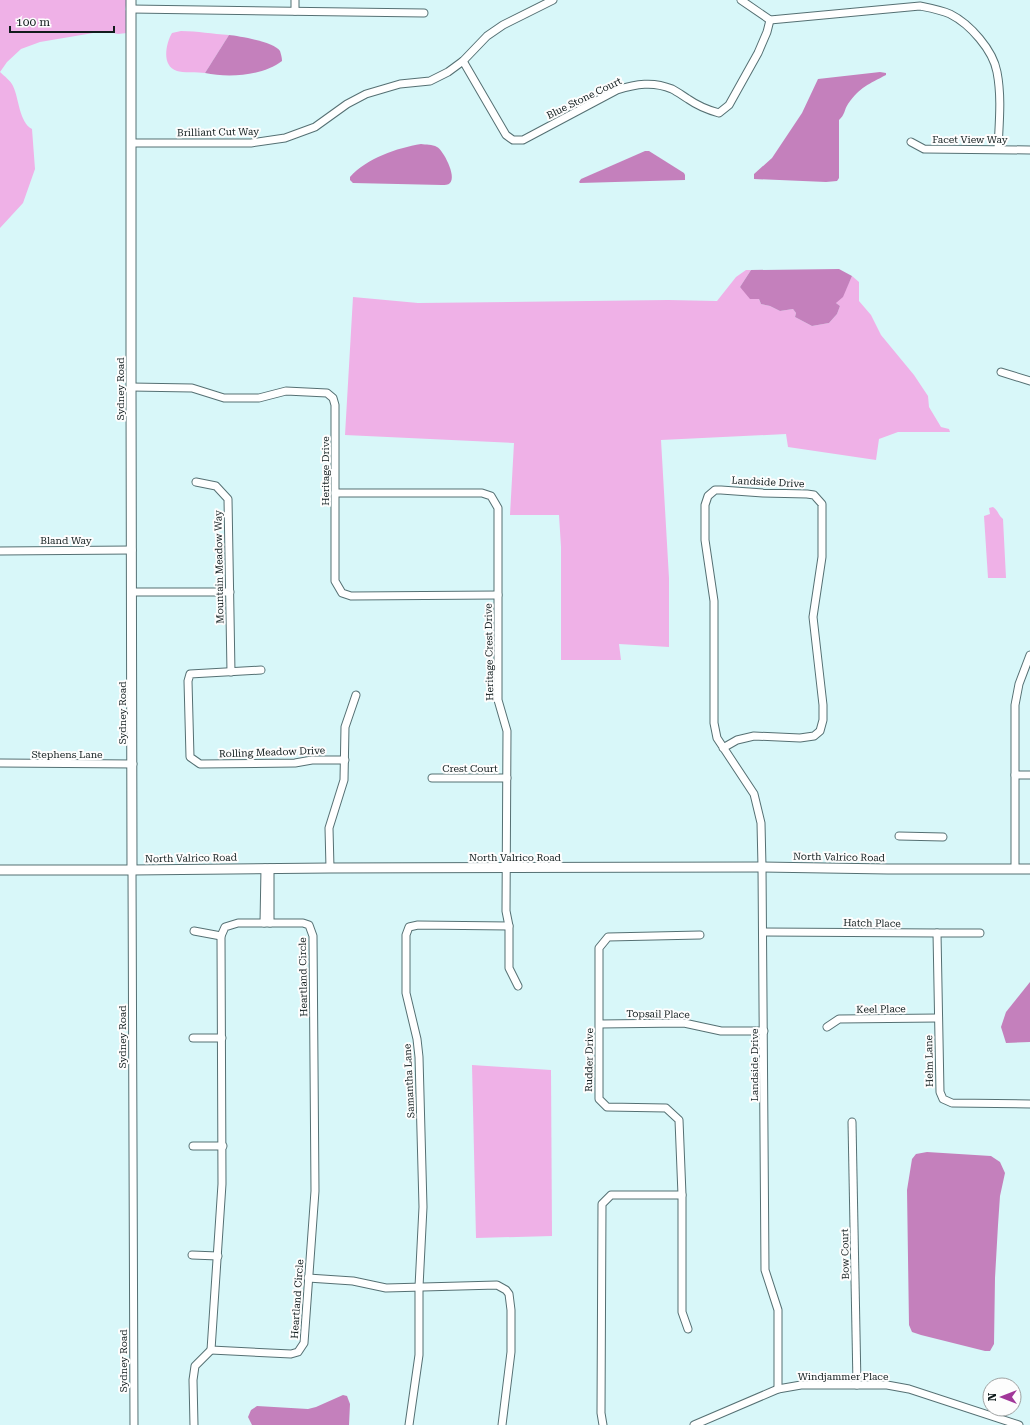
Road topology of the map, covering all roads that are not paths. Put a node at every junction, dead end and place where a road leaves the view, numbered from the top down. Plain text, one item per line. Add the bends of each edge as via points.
1 (295, 0) edge
2 (553, 0) edge
3 (741, 0) edge
4 (131, 5) edge
5 (295, 11) junction
6 (424, 13) dead end
7 (770, 20) junction
8 (463, 61) junction
9 (911, 142) dead end
10 (131, 143) junction
11 (998, 149) junction
12 (1030, 150) edge
13 (1000, 372) dead end
14 (1030, 381) edge
15 (131, 387) junction
16 (196, 482) dead end
17 (335, 493) junction
18 (132, 550) junction
19 (0, 551) edge
20 (132, 592) junction
21 (230, 592) junction
22 (498, 596) junction
23 (1030, 655) edge
24 (261, 670) dead end
25 (231, 672) junction
26 (356, 695) dead end
27 (723, 748) junction
28 (345, 760) junction
29 (0, 763) edge
30 (133, 764) junction
31 (1015, 774) junction
32 (1030, 774) edge
33 (432, 778) dead end
34 (507, 778) junction
35 (899, 836) dead end
36 (943, 837) dead end
37 (762, 867) junction
38 (268, 868) junction
39 (330, 868) junction
40 (506, 868) junction
41 (1015, 869) junction
42 (1030, 869) edge
43 (0, 870) edge
44 (132, 870) junction
45 (267, 923) junction
46 (508, 926) junction
47 (194, 931) dead end
48 (763, 932) junction
49 (937, 933) junction
50 (980, 933) dead end
51 (700, 935) dead end
52 (221, 936) junction
53 (518, 986) dead end
54 (938, 1018) junction
55 (600, 1024) junction
56 (827, 1027) dead end
57 (764, 1031) junction
58 (193, 1038) dead end
59 (222, 1038) junction
60 (1030, 1104) edge
61 (852, 1122) dead end
62 (193, 1146) dead end
63 (223, 1146) junction
64 (682, 1195) junction
65 (192, 1255) dead end
66 (218, 1256) junction
67 (308, 1278) junction
68 (419, 1287) junction
69 (688, 1329) dead end
70 (211, 1350) junction
71 (857, 1385) junction
72 (778, 1389) junction
73 (134, 1425) edge
74 (194, 1425) edge
75 (409, 1425) edge
76 (502, 1425) edge
77 (602, 1425) edge
78 (695, 1425) edge
79 (1019, 1425) edge

1 - 5 street
2 - 8 street, Brilliant Cut Way via 487,36
3 - 7 street
4 - 5 street
4 - 10 street, Sydney Road
5 - 6 street
7 - 8 street, Blue Stone Court via 758,53 728,105 719,113 703,108 672,90 651,84 634,85 617,90 522,140 513,140 506,135
7 - 11 street via 920,6 936,9 960,20 980,39 993,59 997,71 1000,93
8 - 10 street, Brilliant Cut Way via 430,81 400,84 366,94 315,127 285,138 251,143
9 - 11 street, Facet View Way via 924,149
10 - 15 street, Sydney Road
11 - 12 street, Facet View Way
13 - 14 street
15 - 17 street, Heritage Drive via 192,388 224,398 259,398 286,391 327,393 333,398 335,405
15 - 18 street, Sydney Road
16 - 21 street, Mountain Meadow Way via 216,486 228,499
17 - 22 street, Heritage Drive via 335,581 342,593 351,596
17 - 22 street, Heritage Crest Drive via 482,493 491,496 498,508
18 - 19 street, Bland Way
18 - 20 street, Sydney Road
20 - 21 street
20 - 30 street, Sydney Road
21 - 25 street, Mountain Meadow Way
22 - 34 street, Heritage Crest Drive via 498,700 507,731
23 - 31 street via 1019,684 1015,705
24 - 25 street, Rolling Meadow Drive
25 - 28 street, Rolling Meadow Drive via 190,674 190,757 200,764
26 - 28 street via 345,728
27 - 27 street, Landside Drive via 717,738 714,723 714,600 705,540 705,505 708,496 715,490 814,495 822,504 822,557 813,618 823,705 820,731 814,736 800,738 754,736 737,740
27 - 37 street, Landside Drive via 754,794 761,823
28 - 39 street via 344,780 329,828
29 - 30 street, Stephens Lane
30 - 44 street, Sydney Road
31 - 32 street
31 - 41 street
33 - 34 street, Crest Court
34 - 40 street, Heritage Crest Drive
35 - 36 street
37 - 40 street, North Valrico Road
37 - 41 street, North Valrico Road
37 - 48 street, Landside Drive
38 - 39 street, North Valrico Road
38 - 44 street, North Valrico Road
38 - 45 street
39 - 40 street, North Valrico Road
40 - 46 street, Heritage Crest Drive
41 - 42 street, North Valrico Road
43 - 44 street, North Valrico Road
44 - 73 street, Sydney Road
45 - 52 street, Heartland Circle via 238,922 225,927
45 - 67 street, Heartland Circle via 303,923 309,925 313,936 315,1191
46 - 53 street, Heritage Crest Drive via 509,968
46 - 68 street, Samantha Lane via 418,925 408,927 406,935 406,993 420,1057 423,1207
47 - 52 street
48 - 49 street, Hatch Place
48 - 57 street, Landside Drive
49 - 50 street, Hatch Place
49 - 54 street, Helm Lane
51 - 55 street, Rudder Drive via 608,937 599,948
52 - 59 street
54 - 56 street, Keel Place via 839,1019
54 - 60 street, Helm Lane via 940,1092 943,1099 952,1103
55 - 57 street, Topsail Place via 684,1023 721,1031
55 - 64 street, Rudder Drive via 599,1099 607,1107 666,1108 679,1120
57 - 72 street, Landside Drive via 765,1270 778,1310
58 - 59 street
59 - 63 street
61 - 71 street, Bow Court
62 - 63 street
63 - 66 street
64 - 69 street, Rudder Drive via 682,1312
64 - 77 street via 611,1195 602,1204
65 - 66 street
66 - 70 street
67 - 68 street via 353,1281 386,1288
67 - 70 street, Heartland Circle via 304,1343 298,1352 291,1354
68 - 75 street, Samantha Lane via 419,1355
68 - 76 street via 497,1285 506,1290 511,1310 511,1352
70 - 74 street via 195,1366
71 - 72 street, Windjammer Place via 801,1385
71 - 79 street, Windjammer Place via 887,1385 909,1389
72 - 78 street, Windjammer Place

